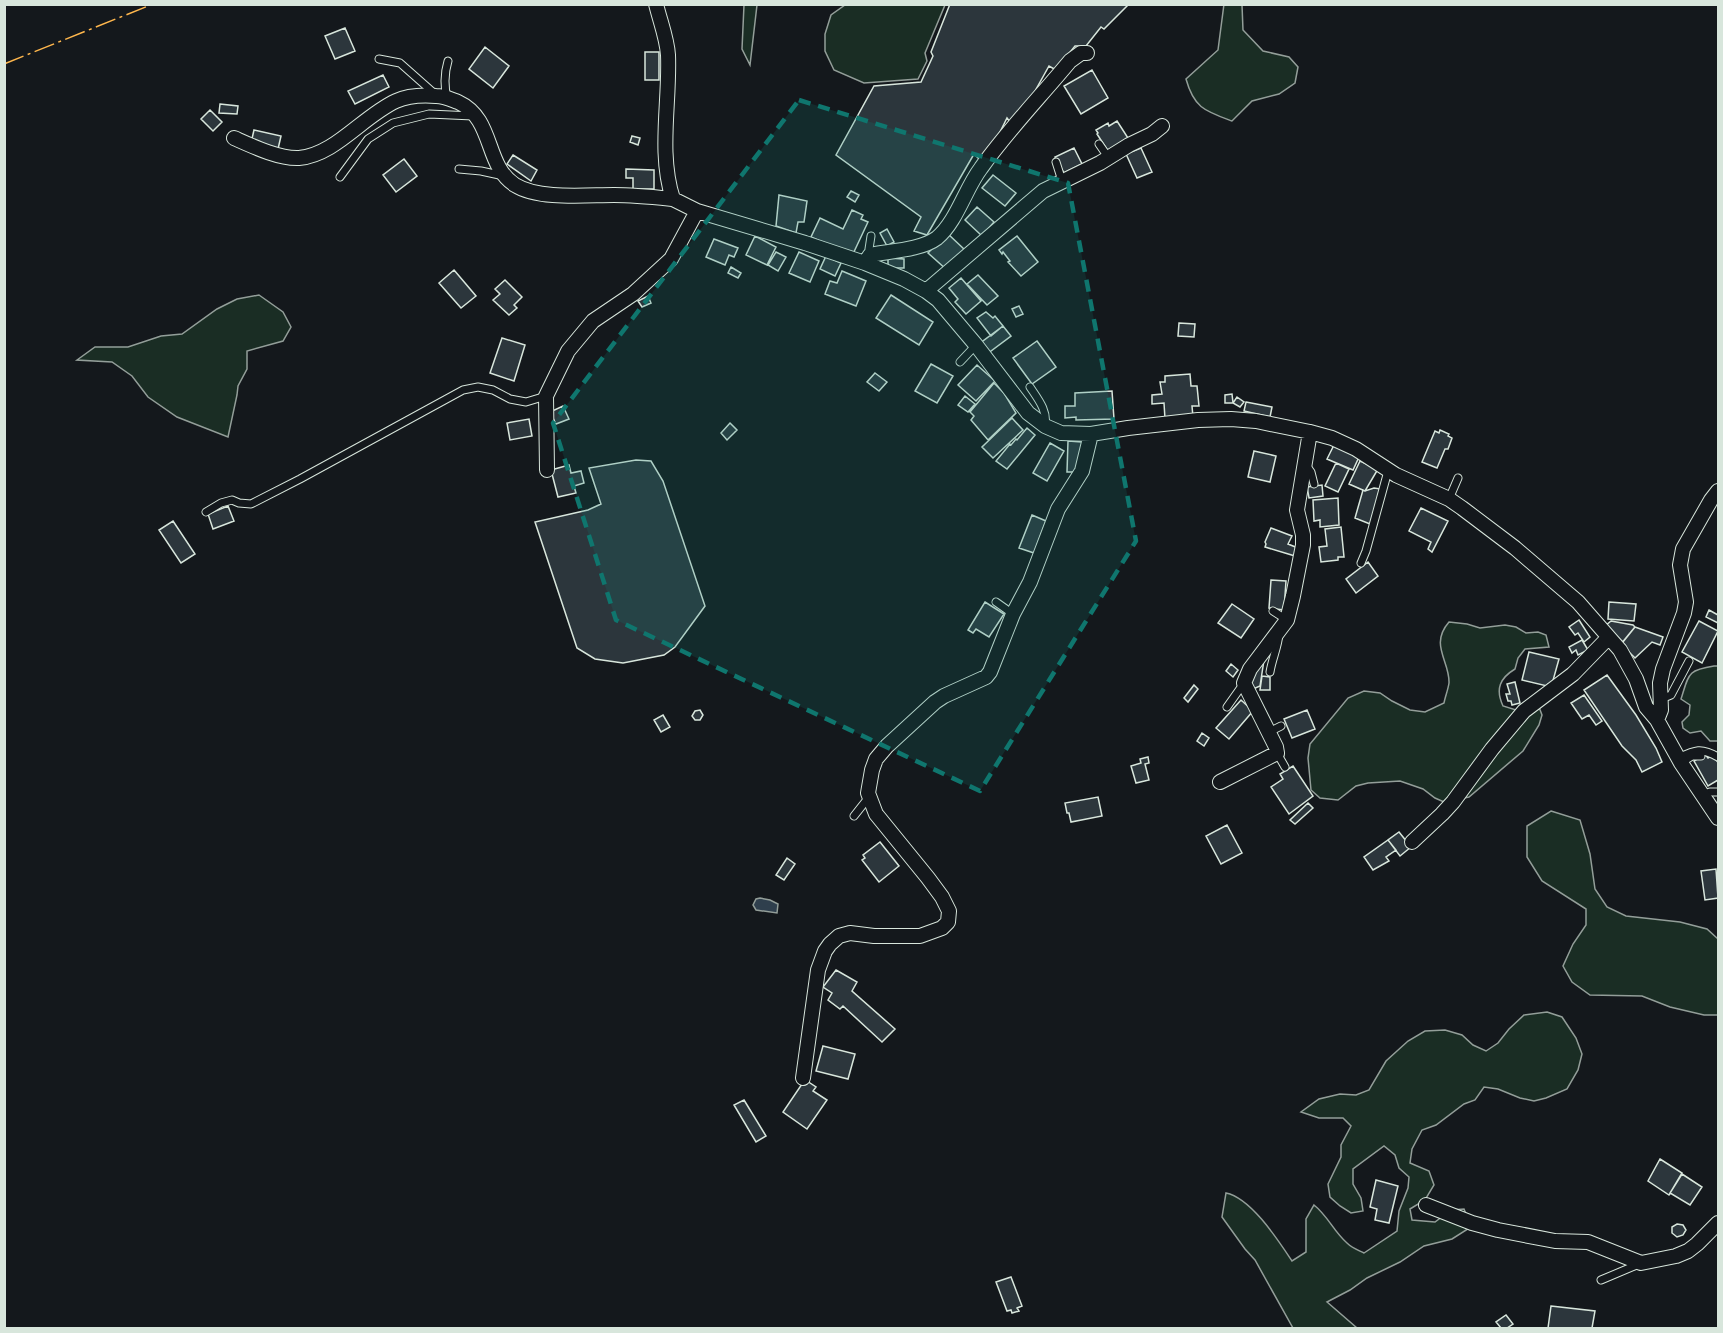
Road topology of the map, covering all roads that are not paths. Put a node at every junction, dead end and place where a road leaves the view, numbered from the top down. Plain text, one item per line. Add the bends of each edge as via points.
1 (656, 4) edge
2 (1087, 53) dead end
3 (378, 59) dead end
4 (448, 61) dead end
5 (442, 97) junction
6 (475, 116) junction
7 (1162, 126) dead end
8 (234, 138) dead end
9 (1100, 144) dead end
10 (1107, 157) junction
11 (1056, 162) dead end
12 (459, 169) dead end
13 (504, 176) junction
14 (340, 177) dead end
15 (1062, 181) junction
16 (673, 199) junction
17 (697, 211) junction
18 (871, 236) dead end
19 (868, 259) junction
20 (926, 291) junction
21 (976, 345) junction
22 (960, 362) dead end
23 (1030, 387) dead end
24 (546, 396) junction
25 (1045, 426) junction
26 (1310, 432) junction
27 (1091, 434) junction
28 (1305, 463) junction
29 (547, 470) dead end
30 (1388, 471) junction
31 (1458, 478) dead end
32 (1314, 484) dead end
33 (1719, 491) edge
34 (1449, 500) junction
35 (206, 512) dead end
36 (1361, 563) dead end
37 (996, 602) dead end
38 (1273, 611) dead end
39 (1013, 614) junction
40 (1283, 625) junction
41 (1608, 638) junction
42 (1689, 662) dead end
43 (1270, 672) dead end
44 (1244, 683) junction
45 (1661, 699) junction
46 (1227, 707) dead end
47 (1657, 720) junction
48 (1277, 753) junction
49 (1701, 756) dead end
50 (1719, 757) edge
51 (1680, 760) junction
52 (1285, 767) dead end
53 (1220, 782) dead end
54 (1719, 792) edge
55 (1702, 795) junction
56 (869, 797) junction
57 (854, 816) dead end
58 (1719, 818) edge
59 (1412, 842) dead end
60 (803, 1078) dead end
61 (1426, 1205) dead end
62 (1719, 1223) edge
63 (1641, 1263) junction
64 (1601, 1280) dead end

1 - 16 street via 668,51 666,153
2 - 19 street via 1070,61 1000,144 970,182 938,237 926,245
3 - 5 lane via 400,63
4 - 5 lane
5 - 6 street via 464,105
5 - 8 street via 396,101 315,155 285,156
6 - 13 street
6 - 14 lane via 429,114 393,123 368,140
7 - 10 street
9 - 10 lane
10 - 15 street
11 - 15 lane
12 - 13 lane
13 - 16 street via 534,192
15 - 20 street via 1043,191
16 - 17 street
17 - 19 street
17 - 24 street via 671,259 633,294 593,321 568,351
18 - 19 lane
19 - 20 street
20 - 21 street
21 - 22 lane
21 - 25 street via 1028,413
23 - 25 lane via 1042,405
24 - 29 street
24 - 35 lane via 526,402 478,387 463,390 251,504 232,500
25 - 27 street via 1061,433
26 - 27 street via 1231,419
26 - 28 street
26 - 30 street via 1356,449
27 - 39 street via 1082,471 1058,509 1030,582
28 - 32 lane
28 - 40 street via 1297,510 1303,545
30 - 34 street
30 - 36 lane
31 - 34 lane
33 - 45 street via 1683,549 1680,565 1686,602 1663,669
34 - 41 street via 1515,548 1578,602
37 - 39 lane
38 - 40 lane
39 - 56 street via 986,677 935,702 876,759
40 - 43 lane
40 - 44 street
41 - 47 street via 1628,663 1646,707
41 - 59 street via 1573,674 1524,711 1453,802
42 - 45 lane via 1671,695
44 - 46 lane
44 - 48 street via 1275,729
45 - 47 street
47 - 51 street
48 - 52 lane
48 - 53 street
49 - 51 lane
50 - 51 lane via 1702,750 1691,751
51 - 55 street
54 - 55 lane
55 - 58 street
56 - 57 lane
56 - 60 street via 876,814 942,897 949,911 948,922 920,936 850,933 831,944 818,970
61 - 63 street via 1498,1230 1555,1241 1588,1242
62 - 63 street via 1688,1251
63 - 64 lane

